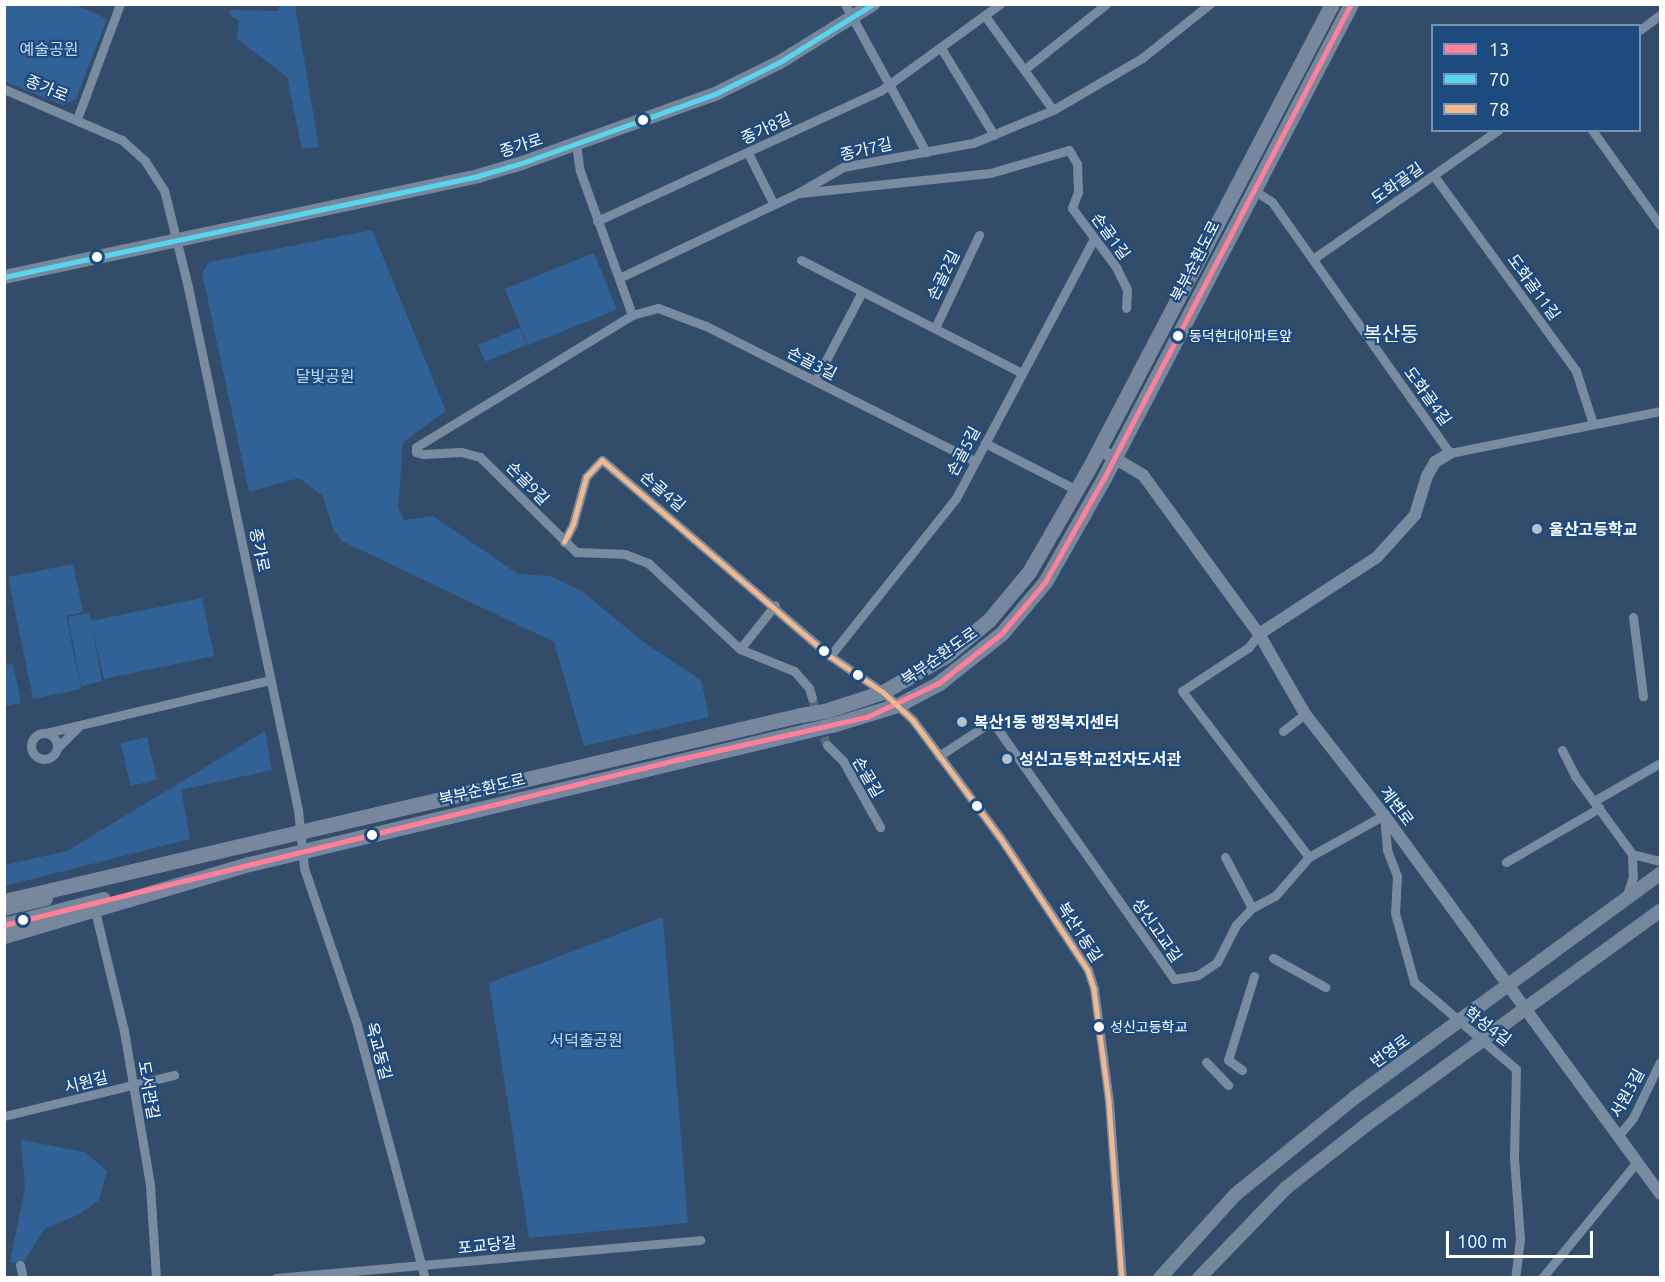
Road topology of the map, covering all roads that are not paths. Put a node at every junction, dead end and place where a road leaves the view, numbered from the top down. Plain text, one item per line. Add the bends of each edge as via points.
1 (120, 4) edge
2 (845, 4) edge
3 (873, 4) edge
4 (1000, 4) edge
5 (1106, 4) edge
6 (1210, 4) edge
7 (1327, 4) edge
8 (1332, 4) edge
9 (1352, 4) edge
10 (1359, 4) edge
11 (1660, 15) edge
12 (985, 16) junction
13 (854, 17) junction
14 (1641, 29) edge
15 (941, 48) junction
16 (1024, 69) junction
17 (891, 83) junction
18 (4, 89) edge
19 (1053, 110) junction
20 (1274, 114) junction
21 (77, 119) junction
22 (1288, 121) junction
23 (1495, 132) edge
24 (1593, 132) edge
25 (994, 135) junction
26 (576, 144) junction
27 (926, 152) junction
28 (748, 153) junction
29 (1434, 176) junction
30 (1252, 189) junction
31 (798, 193) junction
32 (774, 203) junction
33 (597, 221) junction
34 (1660, 225) edge
35 (979, 236) dead end
36 (176, 238) junction
37 (1093, 240) junction
38 (801, 260) dead end
39 (1313, 260) junction
40 (4, 277) edge
41 (619, 278) junction
42 (862, 292) junction
43 (1126, 308) dead end
44 (632, 315) junction
45 (935, 328) junction
46 (1020, 372) junction
47 (815, 381) junction
48 (1660, 411) edge
49 (1593, 424) junction
50 (985, 443) junction
51 (1099, 449) junction
52 (1450, 453) junction
53 (1115, 456) junction
54 (975, 461) junction
55 (1077, 490) junction
56 (564, 542) junction
57 (775, 605) junction
58 (1634, 617) dead end
59 (1259, 634) junction
60 (740, 649) junction
61 (830, 656) junction
62 (270, 680) junction
63 (883, 692) junction
64 (1643, 696) dead end
65 (812, 698) tunnel mouth
66 (898, 705) junction
67 (1305, 714) junction
68 (80, 725) junction
69 (1283, 732) dead end
70 (46, 733) junction
71 (827, 745) tunnel mouth
72 (57, 747) junction
73 (1562, 750) dead end
74 (939, 756) junction
75 (1660, 763) edge
76 (1597, 804) junction
77 (1384, 815) junction
78 (880, 827) dead end
79 (300, 834) junction
80 (245, 847) junction
81 (301, 852) junction
82 (1632, 854) junction
83 (1225, 857) dead end
84 (1309, 857) junction
85 (1660, 861) edge
86 (1506, 862) dead end
87 (249, 864) junction
88 (1660, 874) edge
89 (4, 900) edge
90 (1624, 900) junction
91 (1252, 908) junction
92 (4, 909) edge
93 (95, 911) junction
94 (1660, 911) edge
95 (4, 926) edge
96 (4, 936) edge
97 (1273, 958) dead end
98 (1254, 976) dead end
99 (1506, 986) junction
100 (1325, 987) dead end
101 (1524, 1010) junction
102 (1206, 1062) dead end
103 (1660, 1062) edge
104 (1242, 1070) dead end
105 (174, 1075) dead end
106 (1228, 1084) dead end
107 (133, 1086) junction
108 (4, 1116) edge
109 (1618, 1136) junction
110 (1637, 1162) junction
111 (1660, 1194) edge
112 (700, 1240) dead end
113 (20, 1265) dead end
114 (424, 1273) edge
115 (23, 1278) edge
116 (156, 1278) edge
117 (276, 1278) edge
118 (1122, 1278) edge
119 (1160, 1278) edge
120 (1199, 1278) edge
121 (1515, 1278) edge
122 (1542, 1278) edge

1 - 21 street, 종가로
2 - 13 street
3 - 13 main road, 종가로
4 - 12 street, 종가8길
5 - 16 street
6 - 19 street, 종가7길 via 1142,58
7 - 20 main road
8 - 20 main road, 북부순환도로
9 - 22 main road, 북부순환도로
10 - 22 main road
11 - 14 street
12 - 15 street, 종가8길
12 - 16 street
13 - 17 street
13 - 26 main road, 종가로 via 748,78 677,109
15 - 17 street, 종가8길
15 - 25 street
16 - 19 street
17 - 27 street
17 - 28 street, 종가8길
18 - 21 street, 종가로
19 - 25 street, 종가7길
20 - 51 main road, 북부순환도로
21 - 36 street, 종가로 via 122,140 145,161 164,190
22 - 30 main road, 북부순환도로
23 - 29 street, 도화골길
24 - 34 street
25 - 27 street, 종가7길
26 - 33 street via 580,171
26 - 36 main road, 종가로 via 478,176
27 - 31 street, 종가7길 via 843,167
28 - 32 street
28 - 33 street, 종가8길
29 - 39 street, 도화골길
29 - 49 street, 도화골11길 via 1576,370
30 - 39 street, 도화골4길 via 1272,202
30 - 53 main road, 북부순환도로
31 - 32 street, 종가7길
31 - 37 street, 손골1길 via 990,173 1069,150 1077,164 1078,192 1072,208
32 - 41 street, 종가7길
33 - 41 street
35 - 45 street, 손골2길
36 - 40 main road, 종가로
36 - 62 street, 종가로
37 - 43 street, 손골1길 via 1116,267 1127,290
37 - 46 street, 손골5길
38 - 42 street, 손골2길
39 - 52 street, 도화골4길
41 - 44 street
42 - 45 street, 손골2길
42 - 47 street
44 - 47 street, 손골3길 via 651,308 666,309
44 - 56 street, 손골9길 via 416,447 416,452 423,454 461,452 480,458
45 - 46 street, 손골2길
46 - 50 street, 손골5길
47 - 54 street, 손골3길
48 - 49 street
49 - 52 street
50 - 54 street, 손골5길
50 - 55 street
51 - 53 street, 계변로
51 - 55 main road, 북부순환도로
52 - 59 street via 1435,462 1415,515 1377,557
53 - 59 street, 계변로 via 1143,476
53 - 66 main road, 북부순환도로 via 1045,582 1026,607 959,669
54 - 61 street, 손골5길 via 937,524
55 - 63 main road, 북부순환도로 via 1029,572 989,620 947,655
56 - 57 street, 손골4길 via 586,477 602,460
56 - 60 street, 손골9길 via 583,554 614,552 648,563
57 - 60 street
57 - 61 street, 손골4길
58 - 64 street
59 - 67 street, 계변로
59 - 84 street via 1249,647 1182,691
60 - 65 street, 손골9길 via 794,671 809,688
61 - 63 street, 손골4길
62 - 68 street
62 - 79 street, 종가로
63 - 66 street, 복산1동길
63 - 79 main road, 북부순환도로, bridge via 828,710
66 - 74 street, 복산1동길
66 - 81 main road, 북부순환도로, bridge via 832,725
67 - 69 street
67 - 77 street, 계변로
68 - 70 street
68 - 72 street
70 - 72 street via 54,737
70 - 72 street via 32,741 33,753 48,759
71 - 78 street, 손골길 via 843,761
73 - 76 street via 1575,776
74 - 91 street, 성신고교길 via 992,721 1174,979 1198,975 1217,962 1236,925
74 - 118 street, 복산1동길 via 1000,837 1088,970 1109,1102
75 - 76 street
76 - 82 street
76 - 86 street
77 - 84 street, 성신고교길
77 - 99 street, 계변로
77 - 121 street, 학성4길 via 1387,850 1397,876 1395,913 1414,982 1516,1070 1514,1146 1520,1239
79 - 80 main road, 북부순환도로
79 - 81 street, 옥교동길
80 - 89 main road via 120,871
80 - 92 main road, 북부순환도로
81 - 87 main road, 북부순환도로
81 - 114 street, 옥교동길 via 357,1025
82 - 85 street
82 - 90 street via 1634,877
83 - 91 street
84 - 91 street, 성신고교길 via 1275,896
87 - 93 main road
87 - 95 main road, 북부순환도로
88 - 90 main road, 번영로
90 - 99 main road, 번영로
93 - 96 main road
93 - 107 street, 도서관길
94 - 101 main road
97 - 100 street
98 - 104 street via 1228,1060
99 - 101 street, 계변로
99 - 119 main road, 번영로, bridge via 1353,1098 1236,1194
101 - 109 street, 계변로
101 - 120 main road, bridge via 1286,1188
102 - 106 street
103 - 109 street, 서원3길 via 1633,1118
105 - 107 street, 시원길
107 - 108 street, 시원길
107 - 116 street, 도서관길 via 150,1185
109 - 110 street, 계변로
110 - 111 street, 계변로
110 - 122 street
112 - 114 street, 포교당길
113 - 115 street
114 - 117 street, 포교당길

